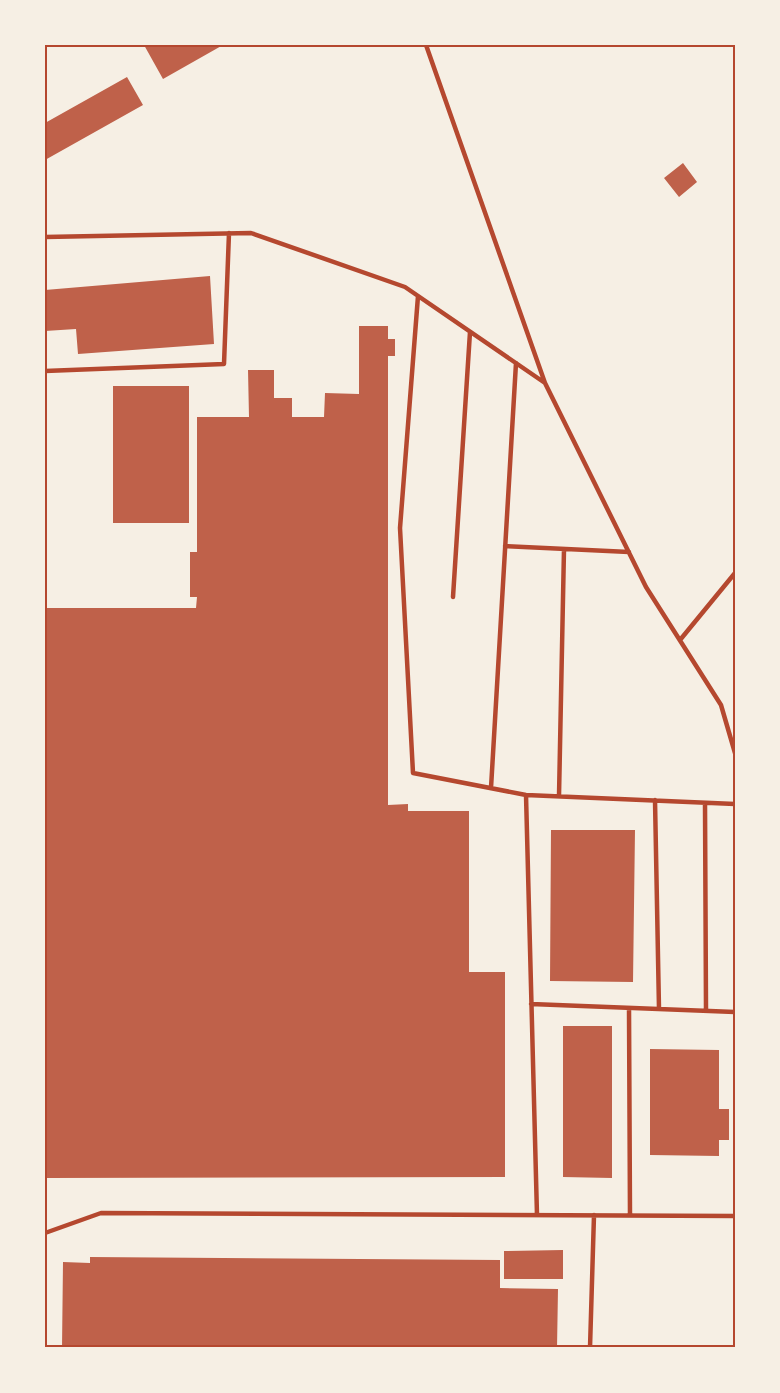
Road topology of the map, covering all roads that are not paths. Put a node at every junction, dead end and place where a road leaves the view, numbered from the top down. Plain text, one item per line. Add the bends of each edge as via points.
1 (426, 45) edge
2 (229, 233) junction
3 (45, 237) edge
4 (418, 296) junction
5 (470, 332) junction
6 (516, 363) junction
7 (45, 371) edge
8 (545, 383) junction
9 (505, 546) junction
10 (564, 549) junction
11 (629, 552) junction
12 (735, 573) edge
13 (453, 597) dead end
14 (680, 640) junction
15 (735, 753) edge
16 (491, 788) junction
17 (526, 795) junction
18 (559, 796) junction
19 (655, 800) junction
20 (705, 803) junction
21 (735, 804) edge
22 (531, 1004) junction
23 (629, 1008) junction
24 (659, 1009) junction
25 (706, 1011) junction
26 (735, 1012) edge
27 (537, 1215) junction
28 (594, 1215) junction
29 (630, 1215) junction
30 (735, 1216) edge
31 (45, 1233) edge
32 (590, 1348) edge

1 - 8 lane
2 - 3 lane
2 - 4 lane via 251,233 405,287
2 - 7 lane via 224,364
4 - 5 lane
4 - 16 lane via 400,528 413,773
5 - 6 lane
5 - 13 lane
6 - 8 lane
6 - 9 lane
8 - 11 lane
9 - 10 lane
9 - 16 lane
10 - 11 lane
10 - 18 lane
11 - 14 lane
12 - 14 lane
14 - 15 lane via 721,705
16 - 17 lane
17 - 18 lane
17 - 22 lane
18 - 19 lane
19 - 20 lane
19 - 24 lane
20 - 21 lane
20 - 25 lane
22 - 23 lane
22 - 27 lane
23 - 24 lane
23 - 29 lane
24 - 25 lane
25 - 26 lane
27 - 28 lane
27 - 31 lane via 101,1213
28 - 29 lane
28 - 32 lane
29 - 30 lane

